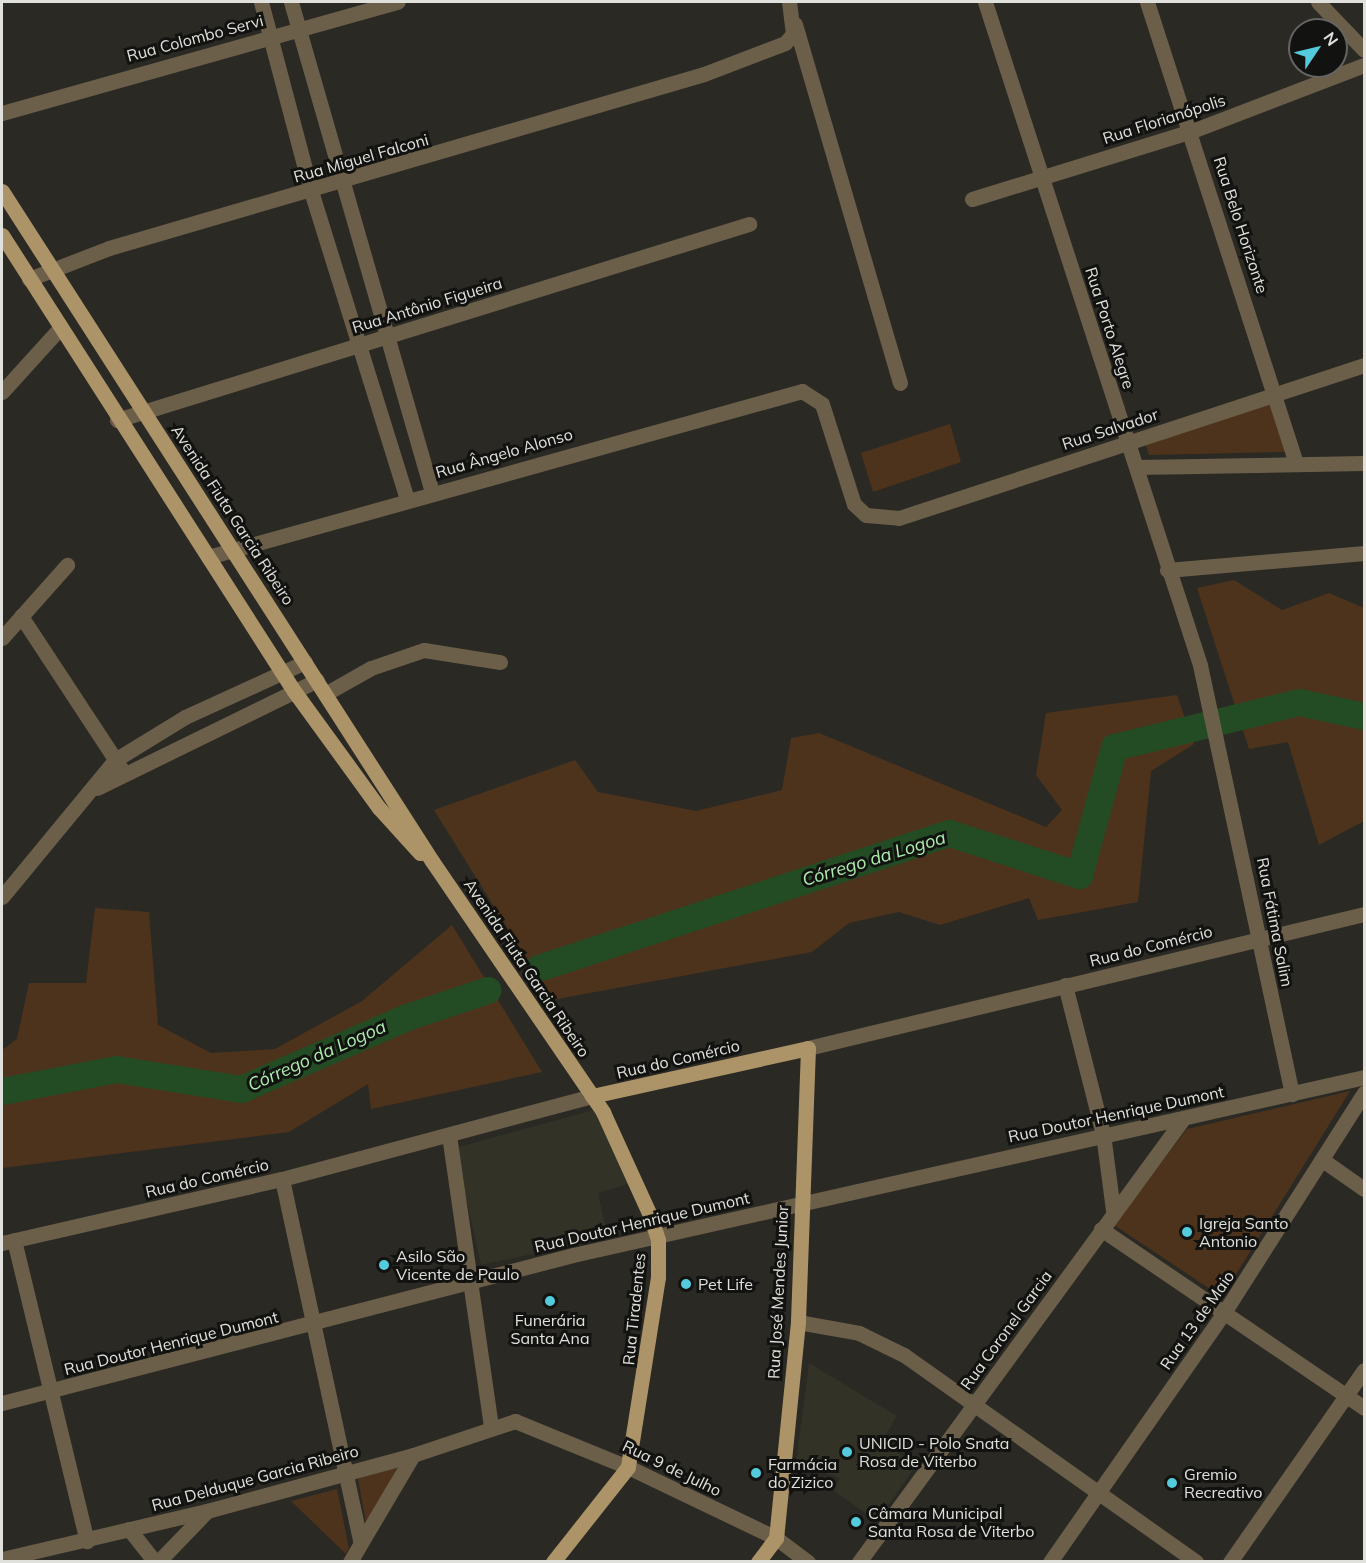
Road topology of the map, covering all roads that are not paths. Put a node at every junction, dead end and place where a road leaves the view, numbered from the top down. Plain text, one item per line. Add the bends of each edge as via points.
1 (261, 2) edge
2 (291, 2) edge
3 (398, 2) edge
4 (789, 2) edge
5 (985, 2) edge
6 (1147, 2) edge
7 (1318, 2) edge
8 (794, 21) junction
9 (299, 29) junction
10 (272, 36) junction
11 (1365, 50) edge
12 (1365, 65) edge
13 (2, 113) edge
14 (1192, 131) junction
15 (1043, 176) junction
16 (342, 183) junction
17 (2, 191) edge
18 (311, 191) junction
19 (972, 199) dead end
20 (748, 224) dead end
21 (2, 235) edge
22 (50, 269) junction
23 (29, 279) junction
24 (60, 328) junction
25 (386, 336) junction
26 (358, 346) junction
27 (1365, 365) edge
28 (900, 383) dead end
29 (2, 392) edge
30 (1275, 393) junction
31 (143, 408) junction
32 (117, 420) junction
33 (1127, 441) junction
34 (1295, 461) junction
35 (1365, 463) edge
36 (1137, 467) junction
37 (432, 492) junction
38 (407, 499) junction
39 (866, 515) joint
40 (234, 550) junction
41 (1365, 553) edge
42 (208, 557) junction
43 (67, 565) dead end
44 (1167, 570) junction
45 (21, 616) junction
46 (2, 639) edge
47 (305, 662) junction
48 (500, 662) dead end
49 (1200, 664) joint
50 (282, 672) junction
51 (317, 680) junction
52 (294, 691) junction
53 (325, 694) junction
54 (344, 723) junction
55 (325, 735) junction
56 (115, 760) junction
57 (126, 775) junction
58 (97, 788) junction
59 (432, 861) junction
60 (2, 897) edge
61 (1365, 914) edge
62 (1260, 938) junction
63 (1065, 986) junction
64 (807, 1048) junction
65 (1365, 1077) edge
66 (1365, 1093) edge
67 (1292, 1094) junction
68 (592, 1096) junction
69 (1183, 1119) junction
70 (1103, 1134) junction
71 (449, 1135) junction
72 (1324, 1161) junction
73 (282, 1179) junction
74 (1365, 1189) edge
75 (800, 1202) junction
76 (1113, 1210) junction
77 (1101, 1229) junction
78 (658, 1240) junction
79 (8, 1242) edge
80 (468, 1282) junction
81 (1226, 1311) junction
82 (798, 1322) junction
83 (310, 1327) junction
84 (1365, 1370) edge
85 (51, 1391) junction
86 (1347, 1396) junction
87 (2, 1403) edge
88 (975, 1404) junction
89 (1365, 1408) edge
90 (514, 1421) joint
91 (491, 1426) junction
92 (413, 1455) junction
93 (628, 1467) junction
94 (347, 1472) junction
95 (1098, 1492) junction
96 (207, 1511) junction
97 (129, 1529) junction
98 (776, 1538) junction
99 (87, 1541) junction
100 (362, 1543) junction
101 (2, 1559) edge
102 (156, 1562) edge
103 (350, 1562) edge
104 (553, 1562) edge
105 (758, 1562) edge
106 (808, 1562) edge
107 (859, 1562) edge
108 (1050, 1562) edge
109 (1196, 1562) edge
110 (1230, 1562) edge

1 - 10 street
2 - 9 street
3 - 9 street, Rua Colombo Servi
4 - 8 street
5 - 15 street, Rua Porto Alegre
6 - 14 street, Rua Belo Horizonte
7 - 11 street
8 - 16 street, Rua Miguel Falconi via 785,42 704,74
8 - 28 street
9 - 10 street, Rua Colombo Servi
9 - 16 street
10 - 13 street, Rua Colombo Servi
10 - 18 street
12 - 14 street, Rua Florianópolis
14 - 15 street, Rua Florianópolis
14 - 30 street, Rua Belo Horizonte
15 - 19 street, Rua Florianópolis
15 - 33 street, Rua Porto Alegre
16 - 18 street, Rua Miguel Falconi
16 - 25 street
17 - 22 main road, Avenida Fiuta Garcia Ribeiro
18 - 22 street, Rua Miguel Falconi
18 - 26 street
20 - 25 street, Rua Antônio Figueira
21 - 23 main road, Avenida Fiuta Garcia Ribeiro
22 - 23 street, Rua Miguel Falconi
22 - 31 main road, Avenida Fiuta Garcia Ribeiro
23 - 24 main road, Avenida Fiuta Garcia Ribeiro
24 - 29 street
24 - 32 main road, Avenida Fiuta Garcia Ribeiro
25 - 26 street, Rua Antônio Figueira
25 - 37 street
26 - 31 street, Rua Antônio Figueira
26 - 38 street
27 - 30 street, Rua Salvador
30 - 33 street, Rua Salvador
30 - 34 street, Rua Belo Horizonte
31 - 32 street, Rua Antônio Figueira
31 - 40 main road, Avenida Fiuta Garcia Ribeiro
32 - 42 main road, Avenida Fiuta Garcia Ribeiro
33 - 36 street, Rua Porto Alegre
33 - 39 street, Rua Salvador via 899,518
34 - 35 street
34 - 36 street
36 - 44 street, Rua Porto Alegre
37 - 38 street, Rua Ângelo Alonso
37 - 39 street, Rua Ângelo Alonso via 767,398 811,392 826,415 848,491
38 - 40 street, Rua Ângelo Alonso
40 - 42 street, Rua Ângelo Alonso
40 - 47 main road, Avenida Fiuta Garcia Ribeiro
41 - 44 street
42 - 50 main road, Avenida Fiuta Garcia Ribeiro
43 - 45 street
44 - 49 street, Rua Porto Alegre
45 - 46 street
45 - 56 street
47 - 50 street
47 - 51 main road, Avenida Fiuta Garcia Ribeiro
48 - 53 street via 424,650 371,668
49 - 62 street, Rua Fátima Salim
50 - 52 main road, Avenida Fiuta Garcia Ribeiro
50 - 56 street via 185,717
51 - 52 street
51 - 53 main road, Avenida Fiuta Garcia Ribeiro
52 - 55 main road, Avenida Fiuta Garcia Ribeiro
52 - 57 street
53 - 54 main road, Avenida Fiuta Garcia Ribeiro
54 - 55 main road
54 - 59 main road, Avenida Fiuta Garcia Ribeiro
55 - 59 main road, Avenida Fiuta Garcia Ribeiro via 397,830
56 - 57 street
56 - 58 street
57 - 58 street
58 - 60 street
59 - 68 main road, Avenida Fiuta Garcia Ribeiro
61 - 62 street, Rua do Comércio
62 - 63 street, Rua do Comércio
62 - 67 street, Rua Fátima Salim
63 - 64 street, Rua do Comércio
63 - 70 street
64 - 68 main road, Rua do Comércio
64 - 75 main road, Rua José Mendes Junior
65 - 67 street, Rua Doutor Henrique Dumont
66 - 72 street, Rua 13 de Maio
67 - 69 street, Rua Doutor Henrique Dumont
68 - 71 street, Rua do Comércio
68 - 78 main road, Rua Tiradentes via 615,1134
69 - 70 street, Rua Doutor Henrique Dumont
69 - 76 street, Rua Coronel Garcia
70 - 75 street, Rua Doutor Henrique Dumont
70 - 76 street
71 - 73 street, Rua do Comércio
71 - 80 street
72 - 74 street
72 - 81 street, Rua 13 de Maio
73 - 79 street, Rua do Comércio
73 - 83 street
75 - 78 street, Rua Doutor Henrique Dumont
75 - 82 main road, Rua José Mendes Junior
76 - 77 street, Rua Coronel Garcia
77 - 81 street
77 - 88 street, Rua Coronel Garcia
78 - 80 street, Rua Doutor Henrique Dumont
78 - 93 main road, Rua Tiradentes via 645,1385
79 - 85 street
80 - 83 street, Rua Doutor Henrique Dumont
80 - 91 street
81 - 86 street
81 - 95 street, Rua 13 de Maio
82 - 88 street via 879,1341
82 - 98 main road, Rua José Mendes Junior
83 - 85 street, Rua Doutor Henrique Dumont
83 - 94 street
84 - 86 street
85 - 87 street, Rua Doutor Henrique Dumont
85 - 99 street
86 - 89 street
86 - 110 street
88 - 95 street
88 - 107 street, Rua Coronel Garcia
90 - 91 street, Rua Delduque Garcia Ribeiro
90 - 93 street, Rua 9 de Julho
91 - 92 street, Rua Delduque Garcia Ribeiro
92 - 94 street, Rua Delduque Garcia Ribeiro
92 - 100 street
93 - 98 street, Rua 9 de Julho
93 - 104 main road
94 - 96 street, Rua Delduque Garcia Ribeiro
94 - 100 street
95 - 108 street, Rua 13 de Maio
95 - 109 street
96 - 97 street, Rua Delduque Garcia Ribeiro
96 - 102 street
97 - 99 street, Rua Delduque Garcia Ribeiro
97 - 102 street
98 - 105 main road
98 - 106 street, Rua 9 de Julho
99 - 101 street, Rua Delduque Garcia Ribeiro
100 - 103 street

